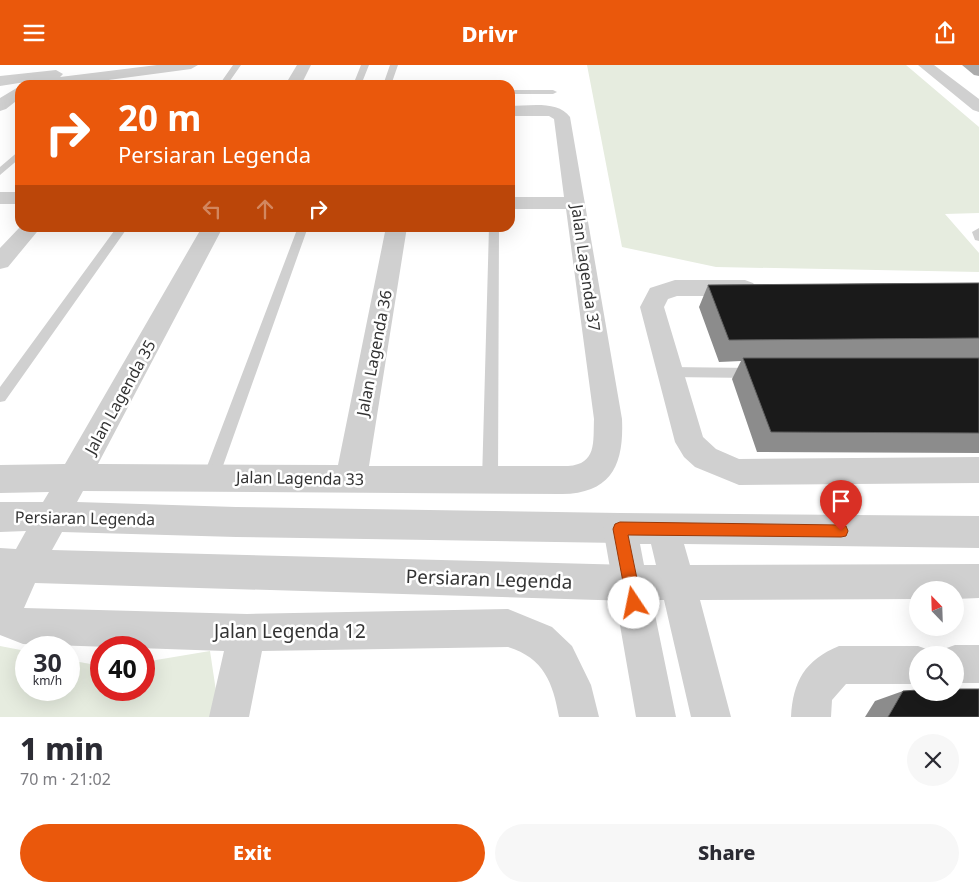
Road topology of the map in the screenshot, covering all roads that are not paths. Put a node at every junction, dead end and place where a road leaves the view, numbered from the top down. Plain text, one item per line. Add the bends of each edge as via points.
1 (138, 65) edge
2 (237, 65) edge
3 (304, 65) edge
4 (365, 65) edge
5 (394, 65) edge
6 (925, 65) edge
7 (969, 65) edge
8 (184, 66) edge
9 (979, 73) edge
10 (98, 80) edge
11 (166, 80) edge
12 (226, 80) edge
13 (296, 80) edge
14 (359, 80) edge
15 (389, 80) edge
16 (0, 81) edge
17 (515, 92) edge
18 (553, 92) dead end
19 (15, 95) edge
20 (0, 106) edge
21 (979, 107) edge
22 (515, 111) edge
23 (15, 158) edge
24 (0, 172) edge
25 (0, 198) edge
26 (15, 198) edge
27 (515, 203) edge
28 (576, 203) junction
29 (979, 231) edge
30 (27, 232) edge
31 (119, 232) edge
32 (211, 232) edge
33 (301, 232) edge
34 (396, 232) edge
35 (494, 232) edge
36 (979, 238) edge
37 (0, 262) edge
38 (763, 288) edge
39 (669, 372) junction
40 (766, 373) edge
41 (0, 397) edge
42 (597, 469) joint
43 (979, 470) edge
44 (75, 477) junction
45 (211, 477) junction
46 (0, 479) edge
47 (351, 479) junction
48 (490, 481) junction
49 (53, 515) junction
50 (0, 517) edge
51 (620, 529) junction
52 (664, 530) junction
53 (979, 532) edge
54 (13, 565) edge
55 (979, 581) edge
56 (630, 583) junction
57 (678, 583) junction
58 (246, 633) junction
59 (964, 664) edge
60 (979, 664) edge
61 (909, 665) edge
62 (229, 717) edge
63 (579, 717) edge
64 (656, 717) edge
65 (711, 717) edge
66 (811, 717) edge

1 - 16 street
2 - 12 lane
3 - 13 street
4 - 14 lane
5 - 15 lane
6 - 21 street
7 - 9 main road
8 - 10 street
8 - 11 street
17 - 18 lane
19 - 20 street
22 - 28 street, Jalan Lagenda 37 via 552,111 562,117
23 - 24 lane
25 - 26 street
27 - 28 street
28 - 42 street, Jalan Lagenda 37 via 608,419 608,449
29 - 36 lane
30 - 37 street
31 - 41 lane
32 - 44 street, Jalan Lagenda 35
33 - 45 lane
34 - 47 street, Jalan Lagenda 36
35 - 48 lane
38 - 39 street via 675,288 658,294 652,307
39 - 40 lane
39 - 43 street via 690,442 698,455 709,463 738,472
42 - 48 street, Jalan Lagenda 33 via 584,477 569,479
44 - 45 street, Jalan Lagenda 33
44 - 46 street, Jalan Lagenda 33
44 - 49 street, Jalan Lagenda 35
45 - 47 street, Jalan Lagenda 33
47 - 48 street, Jalan Lagenda 33
49 - 50 street, Persiaran Legenda
49 - 51 street, Persiaran Legenda via 181,521
49 - 54 street, Jalan Lagenda 35
51 - 52 street, Persiaran Legenda
51 - 56 street
52 - 53 street, Persiaran Legenda
52 - 57 street
54 - 56 street, Persiaran Legenda
54 - 58 street, Jalan Legenda 12 via 5,610 10,621 23,626
55 - 57 street, Persiaran Legenda
56 - 57 street, Persiaran Legenda
56 - 64 street
57 - 65 street
58 - 62 street
58 - 63 street, Jalan Legenda 12 via 508,628 524,632 540,639 555,653 569,676
59 - 60 street
61 - 66 street via 839,665 823,678 812,695

